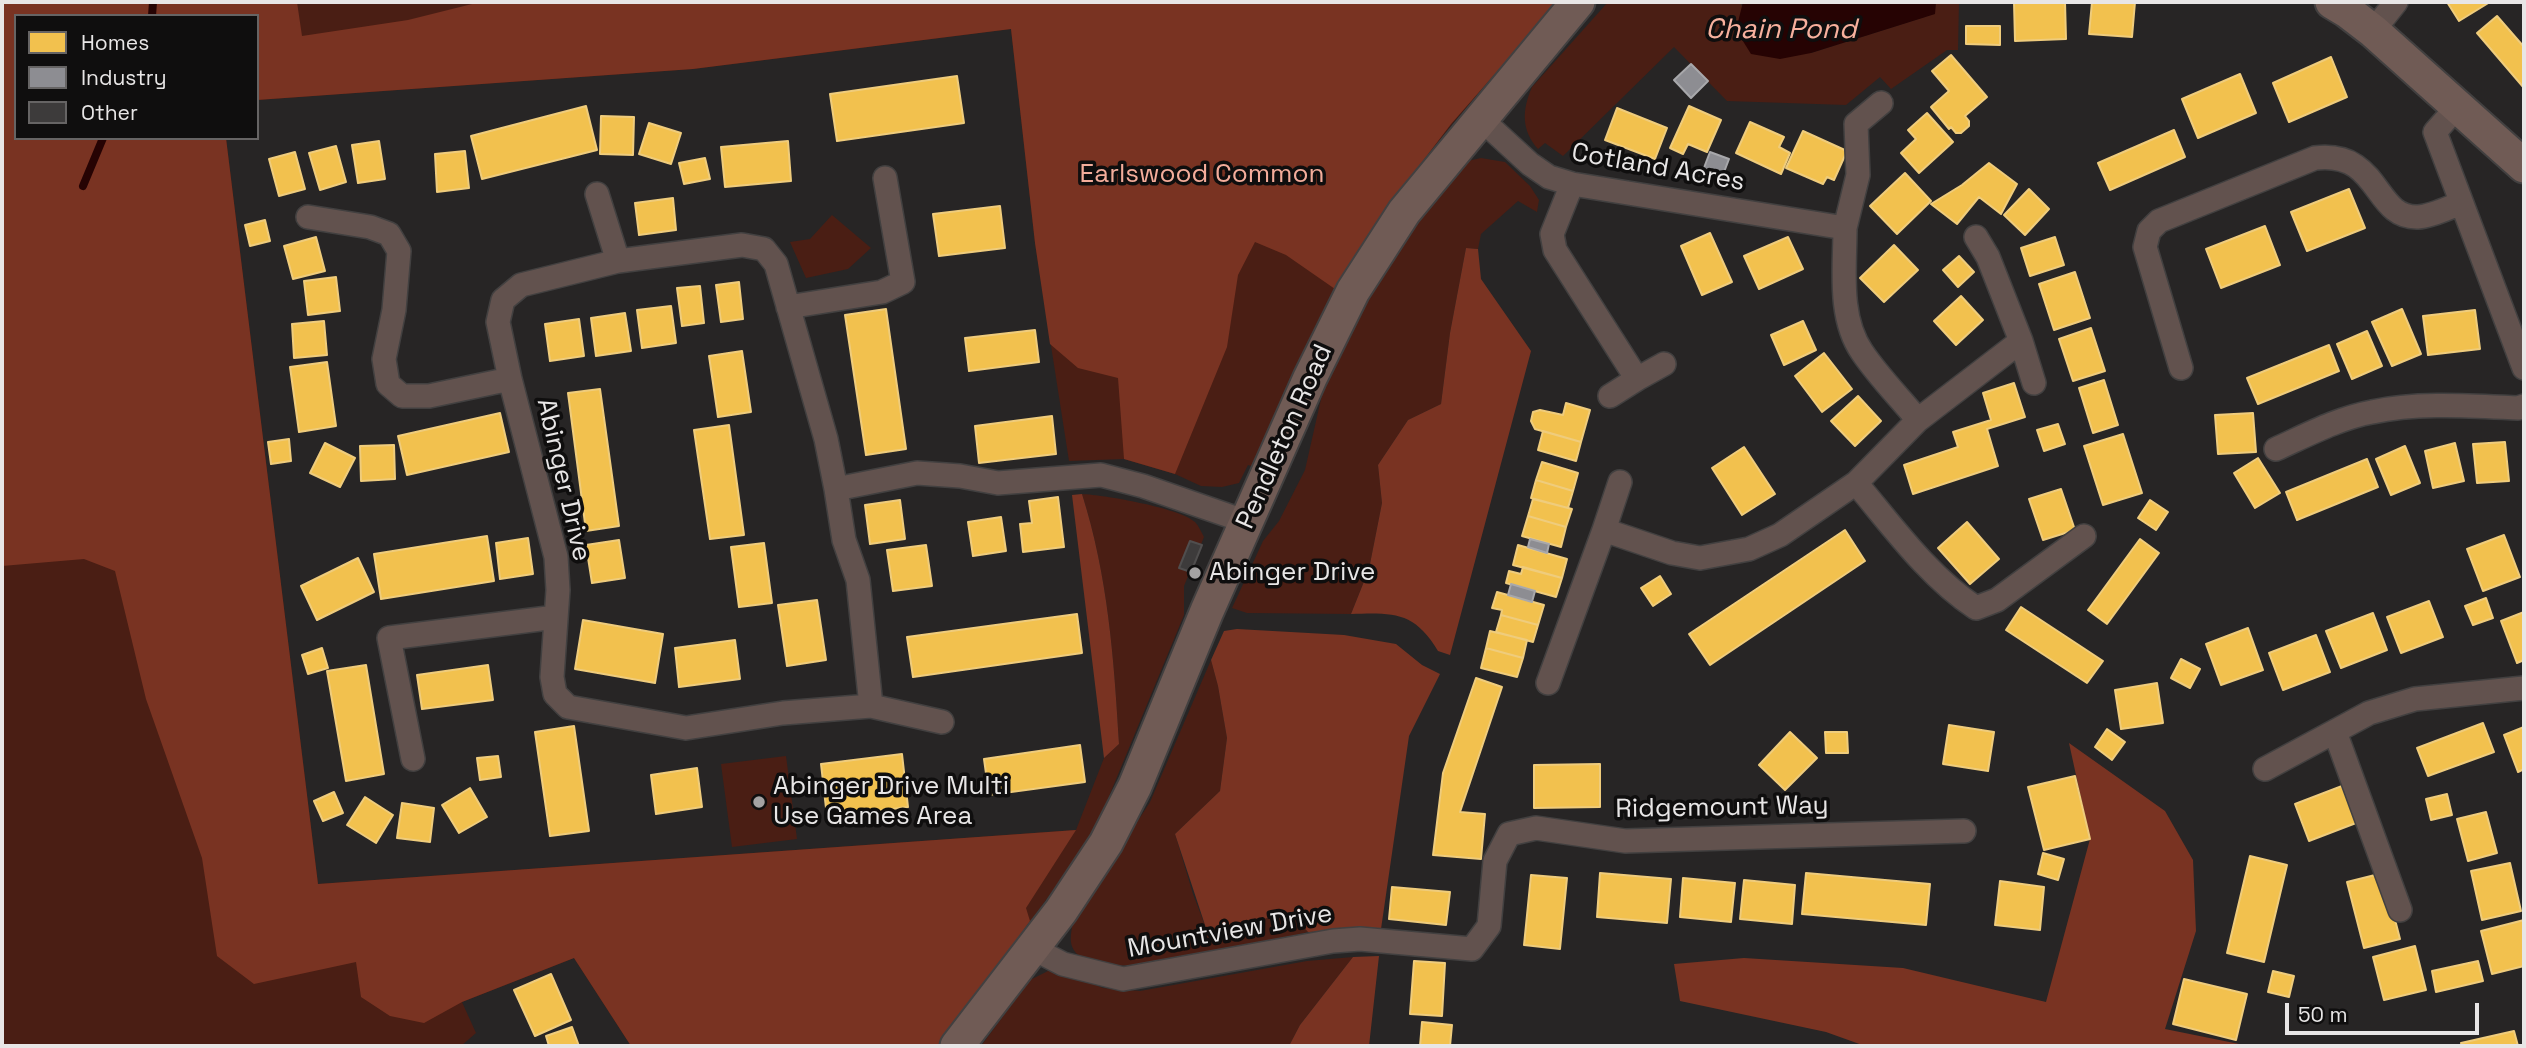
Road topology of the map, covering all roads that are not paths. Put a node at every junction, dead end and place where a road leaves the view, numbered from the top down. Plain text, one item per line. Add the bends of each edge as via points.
1 (1578, 2) edge
2 (2332, 2) edge
3 (2396, 2) edge
4 (2373, 32) junction
5 (1881, 103) dead end
6 (2457, 107) junction
7 (1481, 118) junction
8 (2524, 166) edge
9 (885, 178) dead end
10 (1572, 184) junction
11 (597, 194) dead end
12 (2461, 203) junction
13 (308, 217) dead end
14 (1845, 228) junction
15 (1976, 237) dead end
16 (618, 261) junction
17 (788, 307) junction
18 (2021, 341) junction
19 (1664, 365) dead end
20 (2181, 368) dead end
21 (2524, 368) edge
22 (510, 379) junction
23 (1637, 379) junction
24 (2034, 383) dead end
25 (1610, 396) dead end
26 (2524, 406) edge
27 (1918, 420) junction
28 (2276, 449) dead end
29 (1620, 482) dead end
30 (1856, 483) junction
31 (836, 489) junction
32 (1247, 522) junction
33 (1604, 530) junction
34 (2084, 536) dead end
35 (555, 617) junction
36 (1548, 683) dead end
37 (2524, 688) edge
38 (871, 706) junction
39 (942, 722) dead end
40 (2335, 732) junction
41 (413, 759) dead end
42 (2265, 769) dead end
43 (1965, 831) dead end
44 (2400, 910) dead end
45 (1360, 939) joint
46 (1032, 948) junction
47 (957, 1046) edge

1 - 7 street, Pendleton Road
2 - 4 street
3 - 4 street
4 - 6 street
5 - 14 street via 1856,124 1858,175
6 - 8 street
6 - 12 street via 2435,132
7 - 10 street, Cotland Acres via 1530,164 1549,177
7 - 32 street, Pendleton Road via 1404,212 1353,291
9 - 17 street via 903,282 882,292
10 - 14 street, Cotland Acres
10 - 23 street via 1552,234 1555,250
11 - 16 street
12 - 20 street via 2425,216 2407,216 2392,207 2362,169 2329,156 2159,220 2149,231 2145,247
12 - 21 street
13 - 22 street via 390,234 399,251 384,359 388,384 402,396 429,396
14 - 27 street via 1844,299 1851,328 1860,351
15 - 18 street
16 - 17 street, Abinger Drive via 742,245 764,249 776,264
16 - 22 street, Abinger Drive via 520,285 503,300 498,322
17 - 31 street, Abinger Drive
18 - 24 street
18 - 27 street
19 - 23 street
22 - 35 street, Abinger Drive via 556,556
23 - 25 street
26 - 28 street via 2373,411
27 - 30 street
29 - 33 street
30 - 33 street via 1780,535 1725,555 1700,558 1672,553
30 - 34 street via 1918,557 1976,608 1997,600
31 - 32 street via 917,473 998,483 1101,475
31 - 38 street, Abinger Drive via 844,540 858,580
32 - 46 street, Pendleton Road via 1135,786 1106,843
33 - 36 street
35 - 38 street, Abinger Drive via 552,677 555,694 568,707 686,728
35 - 41 street via 389,638
37 - 40 street via 2415,699 2369,713
38 - 39 street
40 - 42 street
40 - 44 street
43 - 45 street, Ridgemount Way via 1625,841 1536,828 1509,834 1495,861 1489,926 1472,949
45 - 46 street, Mountview Drive via 1123,979 1063,964
46 - 47 street, Pendleton Road

